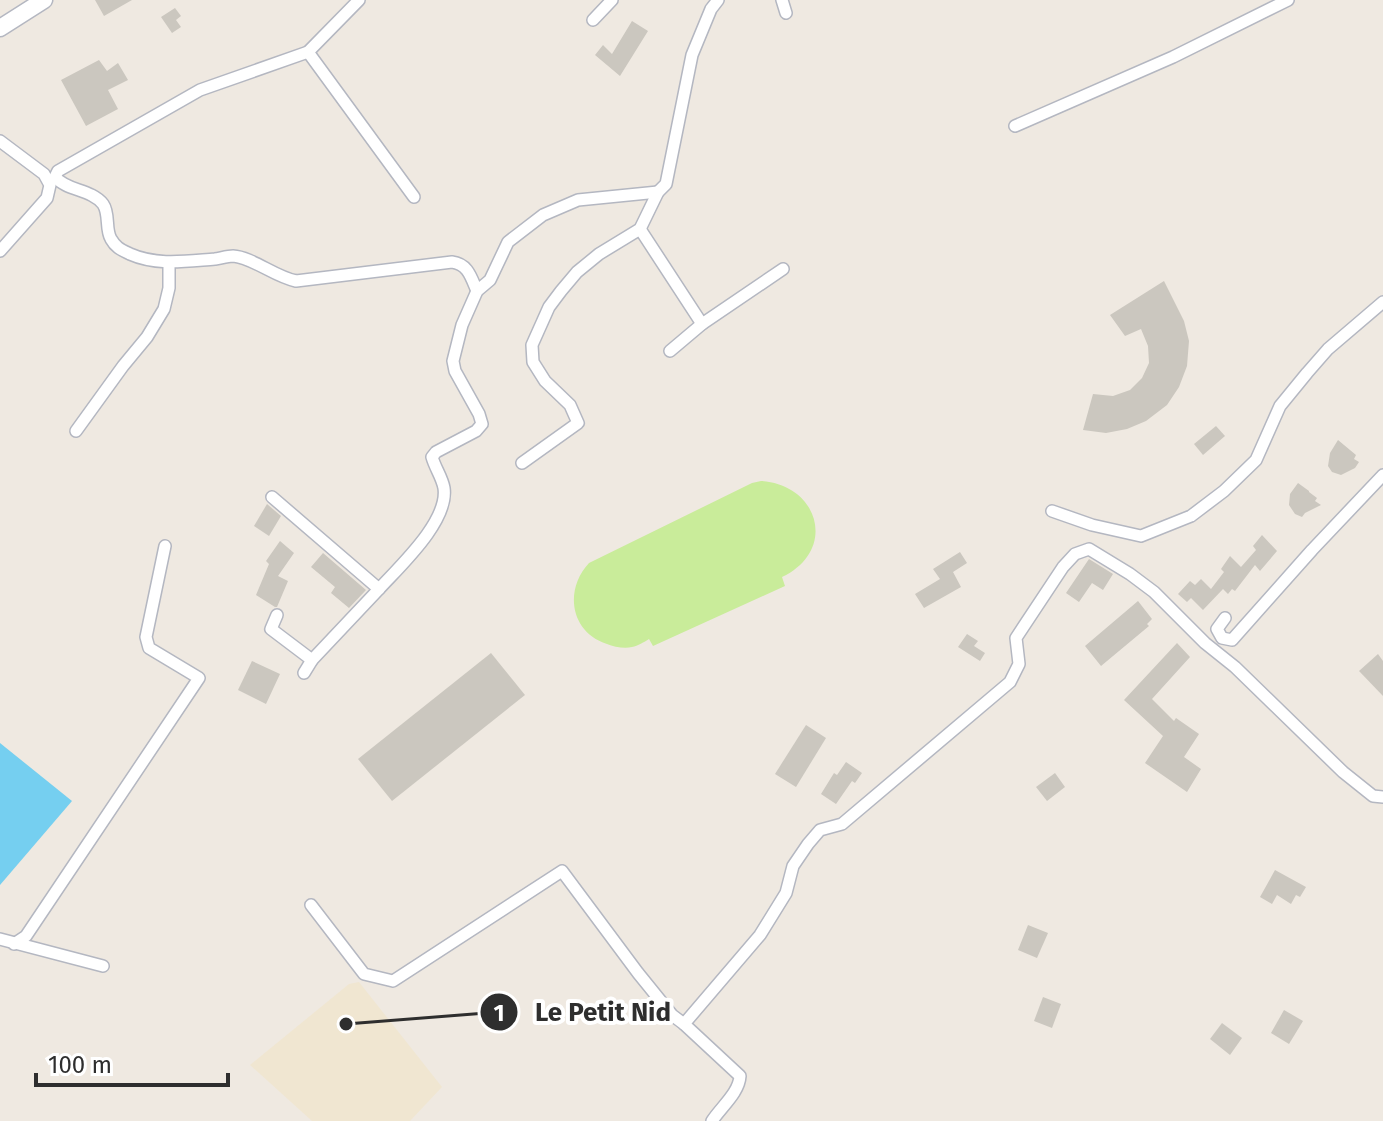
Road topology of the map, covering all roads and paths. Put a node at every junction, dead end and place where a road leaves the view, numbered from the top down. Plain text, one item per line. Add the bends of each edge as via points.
1 (44, 0) edge
2 (359, 0) edge
3 (612, 0) edge
4 (718, 0) edge
5 (782, 0) edge
6 (1288, 0) edge
7 (786, 13) dead end
8 (593, 20) dead end
9 (0, 28) edge
10 (308, 52) junction
11 (1015, 126) dead end
12 (0, 141) edge
13 (658, 192) junction
14 (414, 197) dead end
15 (640, 229) junction
16 (0, 251) edge
17 (169, 263) junction
18 (783, 269) dead end
19 (477, 291) junction
20 (1383, 302) edge
21 (702, 324) junction
22 (670, 351) dead end
23 (76, 431) dead end
24 (522, 463) dead end
25 (1383, 475) edge
26 (272, 497) dead end
27 (1052, 511) dead end
28 (165, 546) dead end
29 (379, 589) junction
30 (277, 615) dead end
31 (1225, 618) dead end
32 (312, 660) junction
33 (304, 673) dead end
34 (1383, 797) edge
35 (311, 905) dead end
36 (0, 939) edge
37 (14, 944) junction
38 (103, 966) dead end
39 (684, 1024) junction
40 (712, 1121) edge

1 - 9 street
2 - 10 street
3 - 8 street
4 - 13 street via 692,55 666,184
5 - 7 street
6 - 11 street
10 - 14 street
10 - 17 street via 200,90 58,171 55,177 60,182 104,206 110,238 118,249
12 - 16 street via 44,174 50,185 47,198
13 - 15 street
13 - 19 street via 578,200 543,215 508,242 490,280
15 - 21 street
15 - 24 street via 577,272 549,307 532,345 533,362 570,405 578,423
17 - 19 street via 235,256 296,281 452,262 466,267
17 - 23 street via 164,309
18 - 21 street
19 - 29 street via 462,325 454,366 482,424 432,457 444,486 433,527
20 - 27 street via 1328,349 1280,406 1256,460 1191,516 1141,536
21 - 22 street
25 - 31 street via 1232,640 1222,638 1217,629
26 - 29 street
28 - 37 street via 146,637 149,648 199,678 26,936
29 - 32 street
30 - 32 street via 271,629
32 - 33 street
34 - 39 street via 1373,796 1343,772 1154,592 1085,550 1063,567 1016,638 1019,664 1010,682 842,824 820,830 793,866 786,893 760,935
35 - 39 street via 364,974 393,981 562,871 638,973
36 - 37 street
37 - 38 street
39 - 40 street via 740,1076 739,1086

